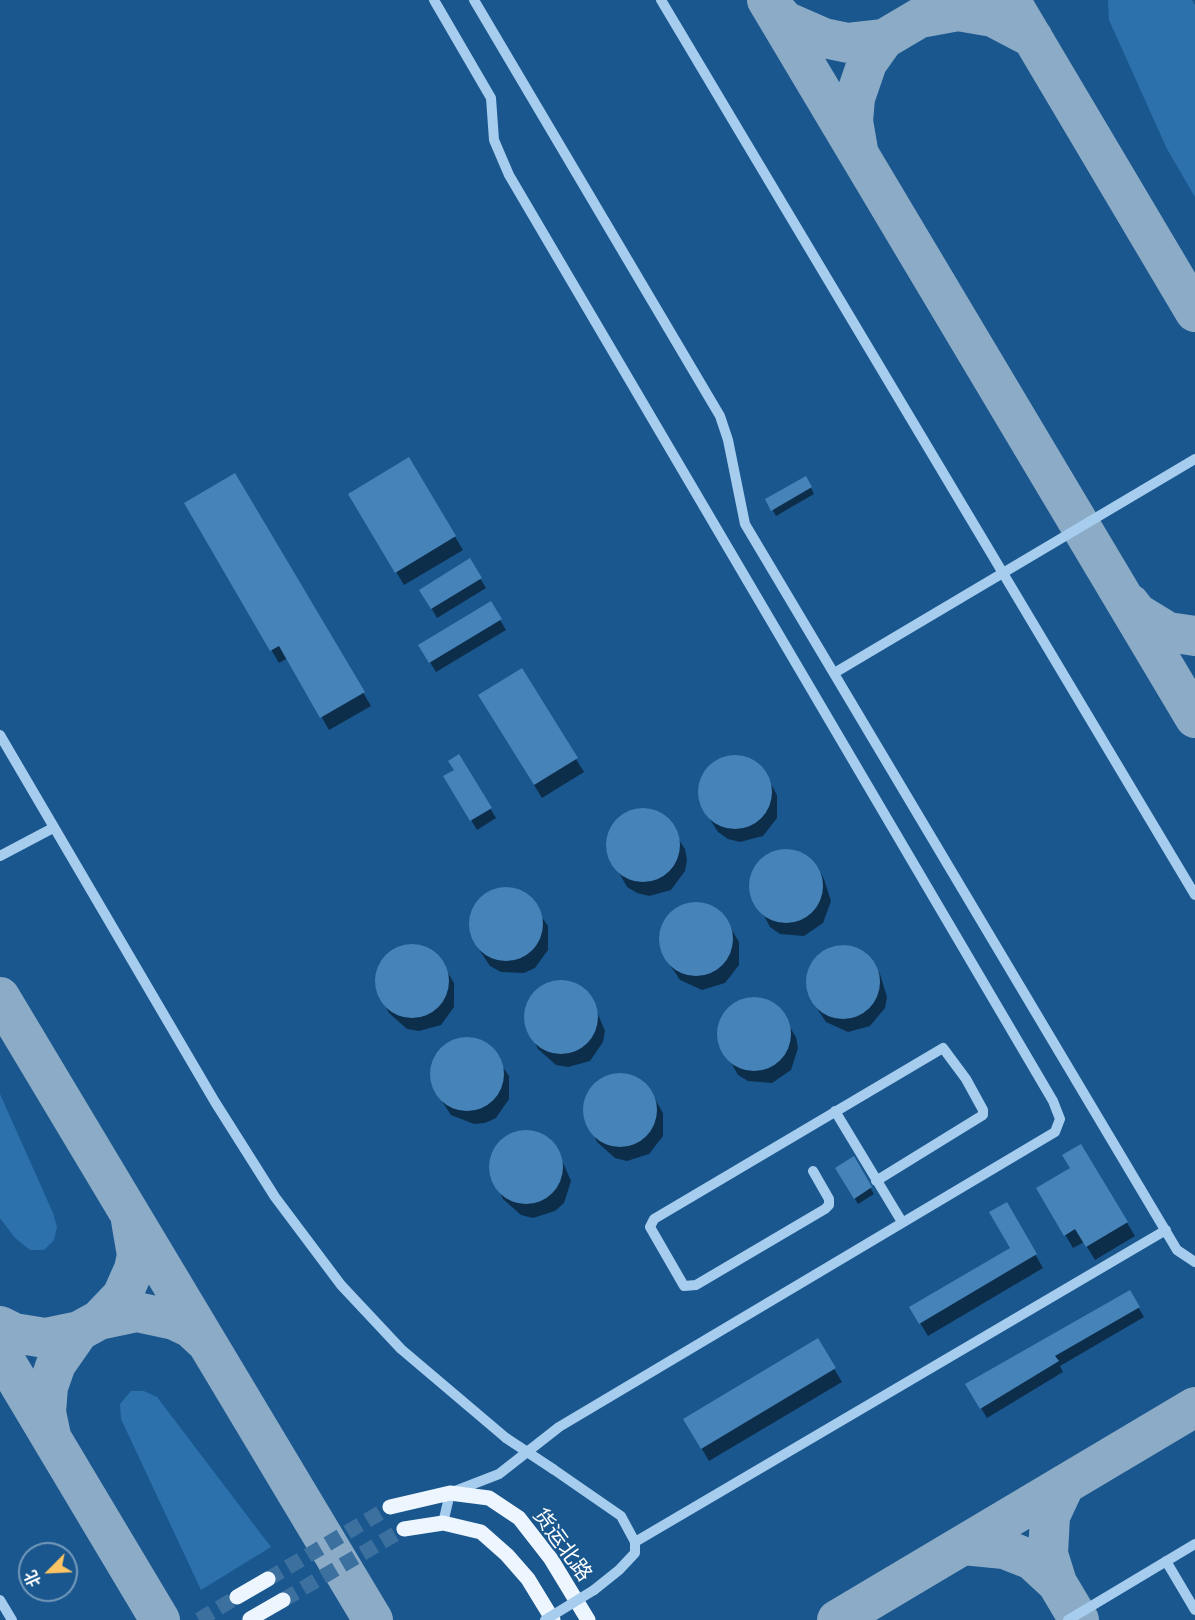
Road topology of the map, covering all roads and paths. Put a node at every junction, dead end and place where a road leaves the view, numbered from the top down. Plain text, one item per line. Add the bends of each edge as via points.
1 (434, 0) edge
2 (474, 0) edge
3 (661, 0) edge
4 (1195, 459) edge
5 (1003, 573) junction
6 (836, 672) junction
7 (0, 735) edge
8 (53, 828) junction
9 (0, 856) edge
10 (1195, 895) edge
11 (835, 1111) junction
12 (813, 1171) dead end
13 (876, 1181) junction
14 (902, 1221) junction
15 (1166, 1230) junction
16 (1195, 1262) edge
17 (450, 1493) junction
18 (390, 1507) tunnel mouth
19 (443, 1523) junction
20 (404, 1528) tunnel mouth
21 (635, 1542) junction
22 (1195, 1544) edge
23 (1166, 1561) junction
24 (268, 1579) tunnel mouth
25 (237, 1598) tunnel mouth
26 (0, 1600) edge
27 (283, 1600) tunnel mouth
28 (1195, 1610) edge
29 (250, 1619) edge
30 (12, 1620) edge
31 (545, 1620) edge
32 (553, 1620) edge
33 (588, 1620) edge
34 (1068, 1620) edge

1 - 14 lane via 491,98 494,140 508,175 1053,1101 1060,1119 1055,1132
2 - 6 lane via 720,416 729,440 745,524
3 - 5 lane
4 - 5 lane
5 - 6 lane
5 - 10 lane
6 - 15 lane
7 - 8 lane
8 - 9 lane
8 - 21 lane, bridge via 221,1112 275,1197 340,1285 401,1349 506,1438 621,1516
11 - 12 lane via 651,1222 650,1227 684,1286 696,1285 825,1209 829,1199
11 - 13 lane
11 - 13 lane via 940,1048 947,1050 966,1079 983,1115
13 - 14 lane
14 - 17 lane via 559,1426 499,1474
15 - 16 lane via 1177,1250
15 - 21 lane
17 - 18 main road, 货运北路
17 - 19 lane
17 - 33 main road, 货运北路 via 489,1498 519,1518 551,1559
19 - 20 main road
19 - 32 main road via 480,1532 507,1555 528,1579
21 - 31 lane, bridge via 635,1553 619,1570
22 - 23 lane
23 - 28 lane
23 - 34 lane
24 - 25 main road
26 - 30 lane
27 - 29 main road

